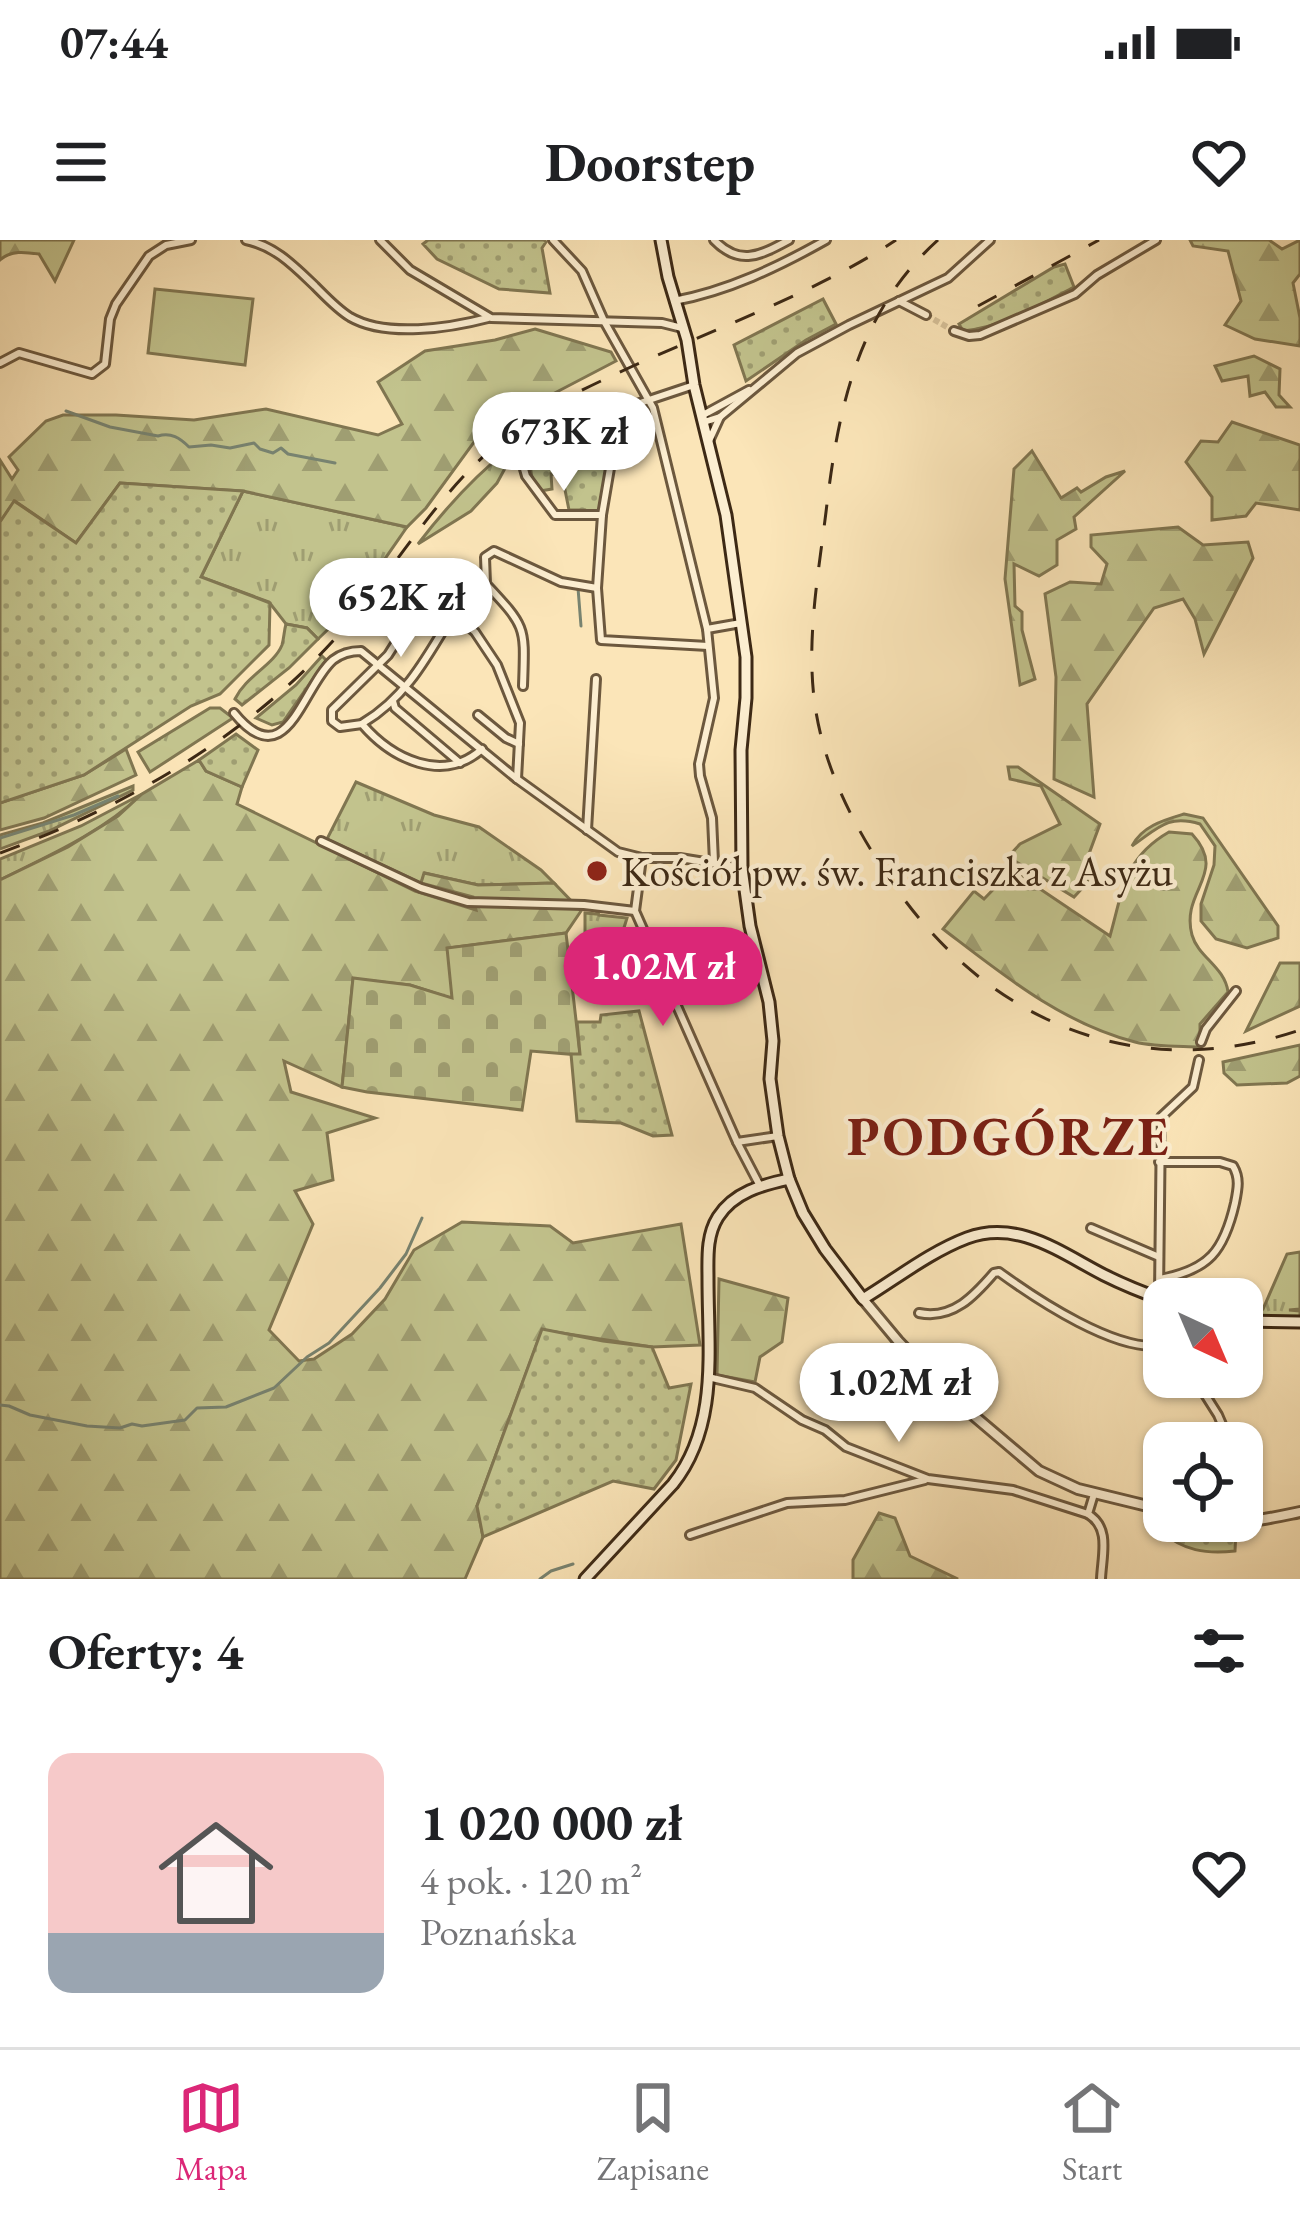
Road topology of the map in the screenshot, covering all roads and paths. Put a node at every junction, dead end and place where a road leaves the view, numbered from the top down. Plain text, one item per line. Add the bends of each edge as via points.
1 (190, 240) edge
2 (246, 240) edge
3 (380, 240) edge
4 (553, 240) edge
5 (662, 240) edge
6 (714, 240) edge
7 (789, 240) edge
8 (826, 240) edge
9 (990, 240) edge
10 (1156, 240) edge
11 (674, 301) junction
12 (898, 301) junction
13 (926, 315) tunnel mouth
14 (491, 318) junction
15 (604, 321) junction
16 (682, 328) junction
17 (954, 331) tunnel mouth
18 (0, 363) edge
19 (752, 388) junction
20 (696, 391) junction
21 (649, 399) junction
22 (721, 403) junction
23 (720, 417) junction
24 (703, 419) junction
25 (709, 442) junction
26 (524, 469) dead end
27 (602, 515) junction
28 (597, 588) junction
29 (454, 612) junction
30 (742, 623) junction
31 (707, 628) junction
32 (708, 646) junction
33 (380, 664) junction
34 (596, 679) dead end
35 (523, 686) dead end
36 (406, 687) junction
37 (393, 701) junction
38 (234, 713) dead end
39 (478, 715) dead end
40 (362, 724) junction
41 (519, 744) junction
42 (482, 749) junction
43 (460, 763) junction
44 (518, 779) junction
45 (587, 830) junction
46 (321, 841) dead end
47 (642, 858) junction
48 (714, 862) junction
49 (742, 868) junction
50 (635, 911) junction
51 (1236, 991) dead end
52 (1201, 1042) dead end
53 (1199, 1060) dead end
54 (778, 1136) junction
55 (736, 1142) junction
56 (1160, 1162) junction
57 (789, 1179) junction
58 (760, 1186) junction
59 (1091, 1228) dead end
60 (1159, 1256) junction
61 (1160, 1278) edge
62 (1164, 1278) edge
63 (1143, 1291) edge
64 (863, 1299) junction
65 (920, 1313) dead end
66 (1263, 1322) edge
67 (1300, 1322) edge
68 (1143, 1345) edge
69 (708, 1377) junction
70 (928, 1479) junction
71 (1094, 1494) junction
72 (1143, 1505) edge
73 (1300, 1511) edge
74 (1088, 1514) junction
75 (1263, 1517) edge
76 (690, 1534) dead end
77 (584, 1579) edge
78 (1101, 1579) edge

1 - 18 street via 149,256 116,304 100,369 92,374 19,353
2 - 14 street via 289,261 360,321 422,329
3 - 14 street via 410,270
4 - 15 street via 582,271
5 - 11 main road
6 - 7 street via 749,258
8 - 11 street via 751,278
9 - 12 street via 948,278
10 - 17 street via 1056,303 980,335
11 - 16 main road
12 - 13 street
12 - 19 street via 797,353
14 - 15 street
15 - 16 street
15 - 21 street
16 - 20 main road
19 - 22 street
19 - 23 street
20 - 21 street
20 - 22 street
20 - 24 main road
21 - 27 street via 622,416
21 - 31 street
22 - 24 street
23 - 24 street
23 - 25 street
24 - 25 main road
25 - 30 main road
26 - 27 street via 552,513
27 - 28 street
28 - 32 street via 601,640
28 - 35 street via 561,582 501,553 485,557 486,584 523,629
29 - 33 street via 428,592
29 - 36 street
29 - 41 street via 496,665 520,723
30 - 31 street
30 - 49 main road
31 - 32 street
32 - 48 street via 714,698 699,764
33 - 36 street
33 - 38 street via 361,651 337,657 276,734 254,733
33 - 40 street via 332,710 336,725
34 - 45 street
36 - 37 street
36 - 42 street
37 - 40 street
37 - 43 street
39 - 41 street
40 - 43 street via 416,763
41 - 44 street
42 - 43 street
42 - 44 street
44 - 45 street
45 - 47 street
46 - 50 street via 468,902
47 - 48 street
47 - 50 street
48 - 49 street
49 - 54 main road via 769,1002
50 - 55 street
51 - 52 street
53 - 56 street via 1193,1087 1161,1117
54 - 55 street
54 - 57 main road
55 - 58 street
56 - 60 street
56 - 62 street via 1220,1162 1239,1177 1220,1248 1192,1271
57 - 58 main road
57 - 64 main road via 814,1233
58 - 69 main road via 722,1210 709,1237
59 - 60 street
60 - 61 street
63 - 64 main road via 1045,1243 1000,1233 955,1244
64 - 71 street via 978,1420 1039,1471
65 - 68 street via 957,1307 999,1272 1088,1326
66 - 67 main road
69 - 70 street via 755,1388 845,1447
69 - 77 main road via 701,1432 684,1470
70 - 74 street via 1013,1490
70 - 76 street via 787,1503
71 - 72 street
71 - 74 street
73 - 75 street
74 - 78 street via 1102,1528

